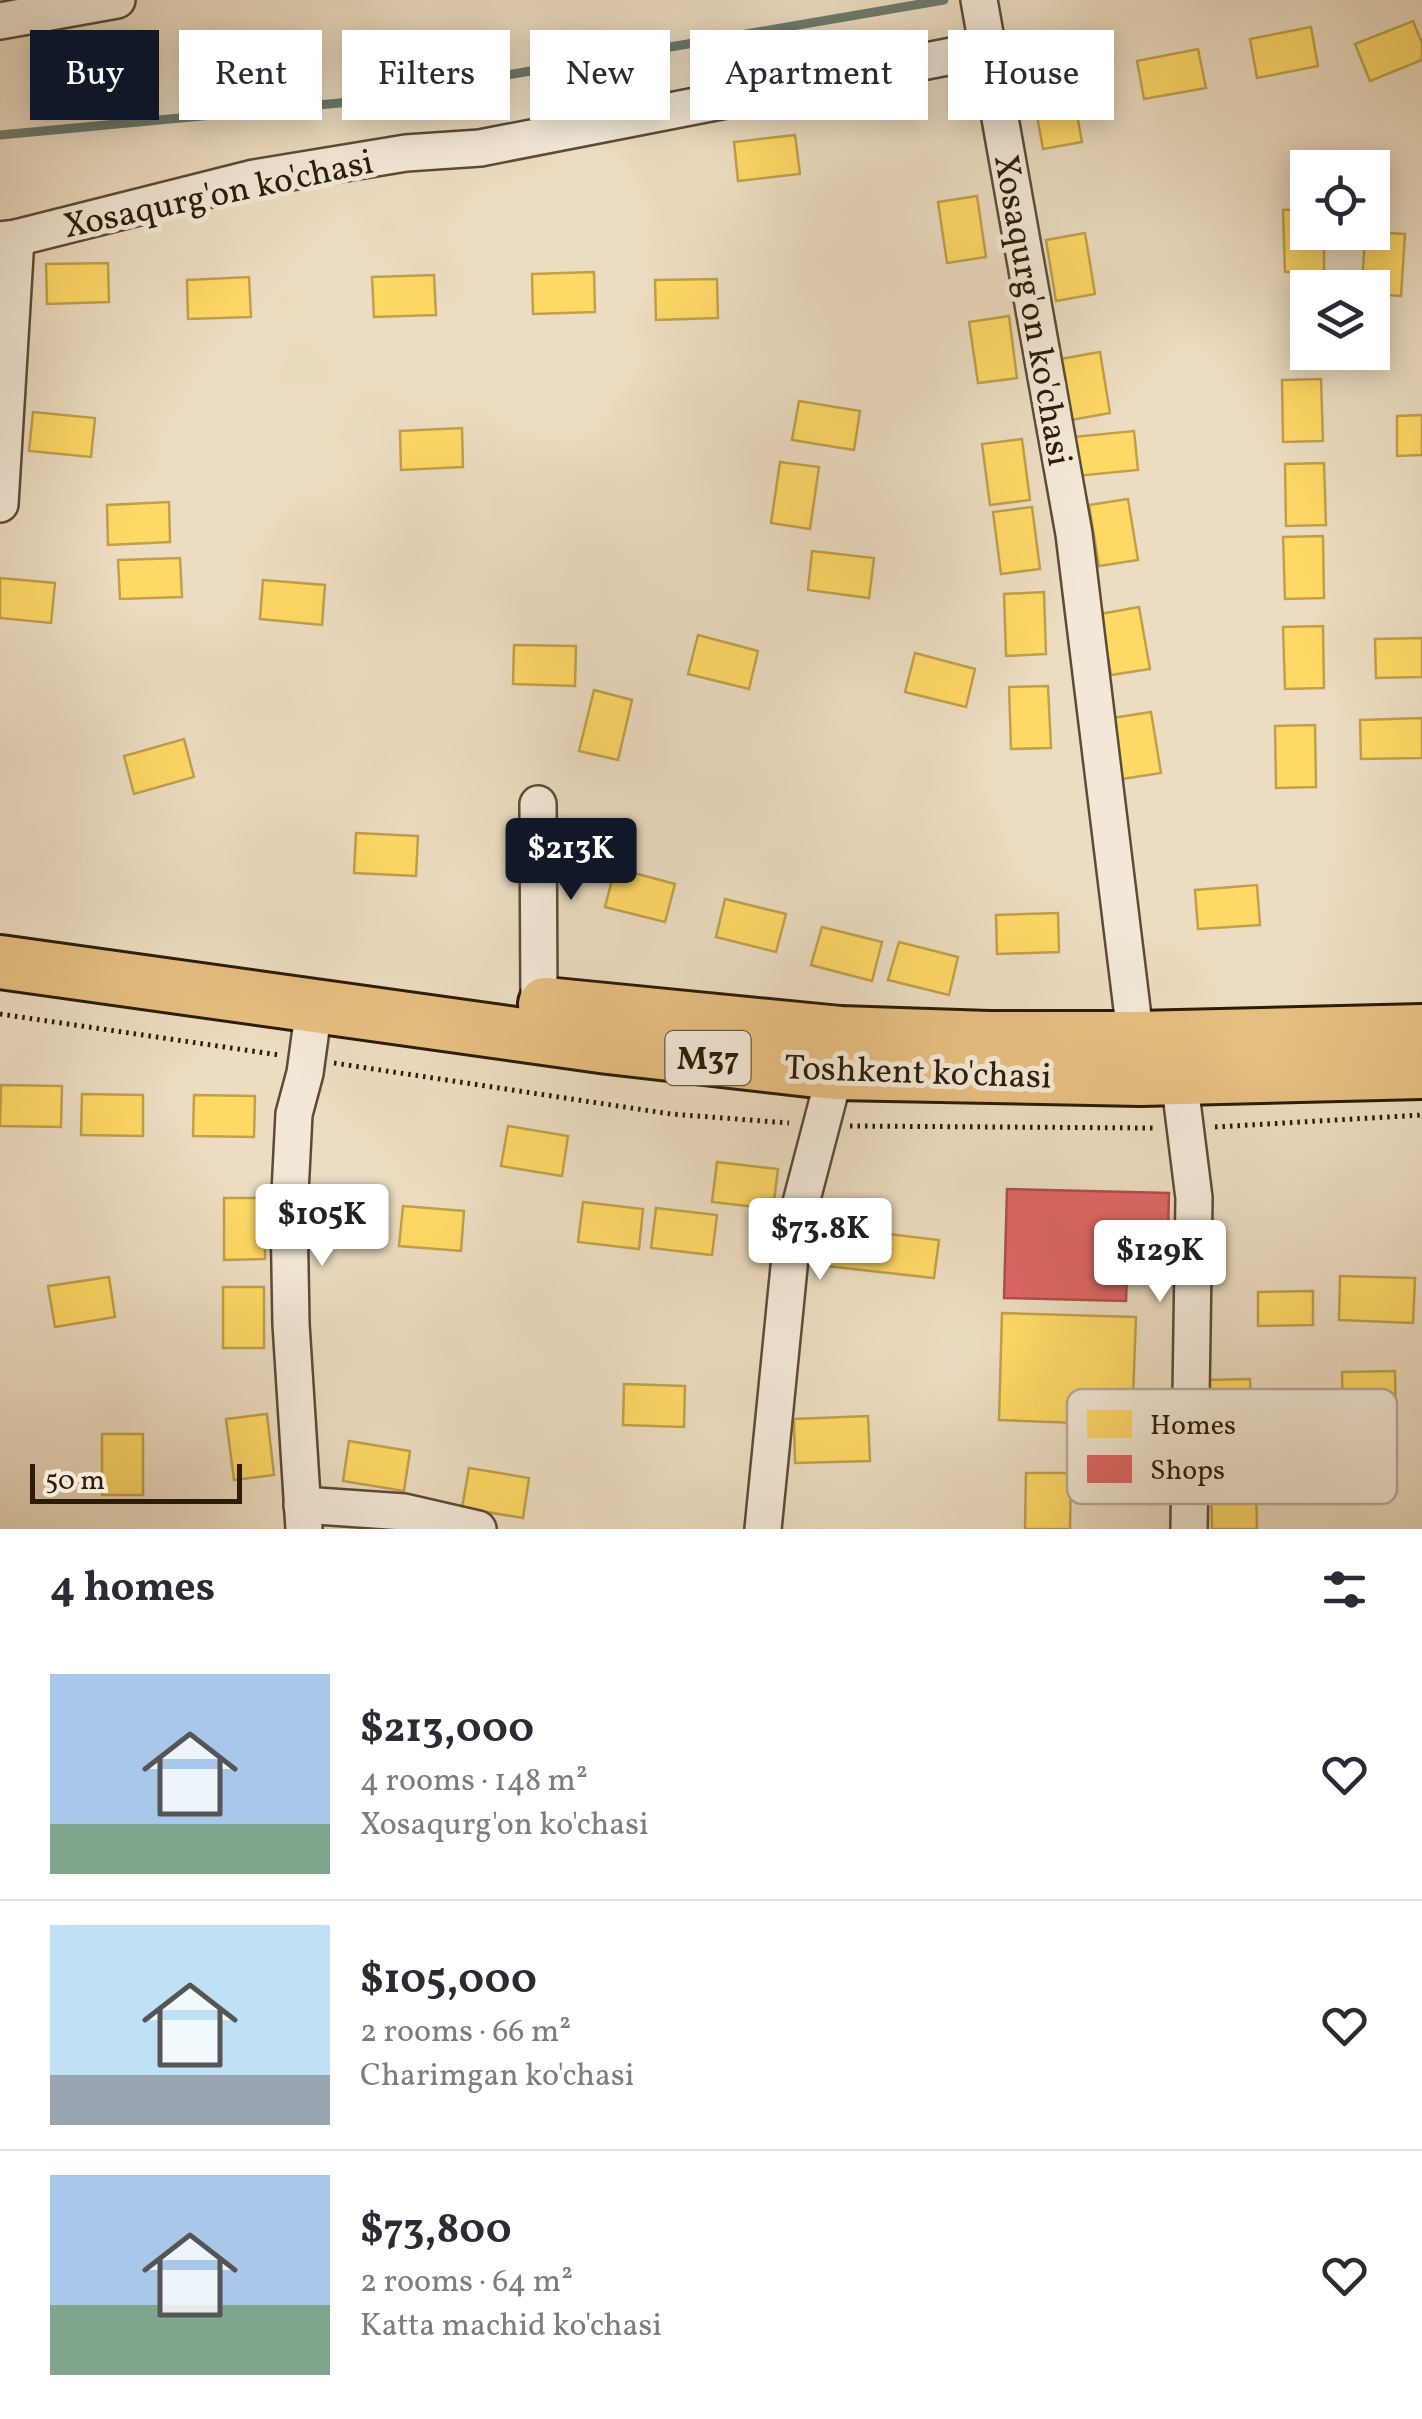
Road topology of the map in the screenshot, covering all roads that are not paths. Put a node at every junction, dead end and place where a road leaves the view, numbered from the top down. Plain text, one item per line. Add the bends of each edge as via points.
1 (116, 0) edge
2 (979, 0) edge
3 (0, 21) edge
4 (985, 30) edge
5 (948, 57) edge
6 (1001, 120) edge
7 (8, 239) edge
8 (0, 504) edge
9 (538, 804) dead end
10 (0, 930) edge
11 (0, 962) edge
12 (540, 1004) junction
13 (314, 1007) junction
14 (1422, 1031) edge
15 (838, 1053) junction
16 (1153, 1065) junction
17 (1422, 1072) edge
18 (1191, 1389) edge
19 (1189, 1504) edge
20 (303, 1517) edge
21 (478, 1529) edge
22 (763, 1529) edge
23 (1189, 1529) edge

1 - 3 street
2 - 4 street
5 - 7 street, Xosaqurg'on ko'chasi via 480,148 254,178
6 - 16 street, Xosaqurg'on ko'chasi via 1074,534
7 - 8 street, Xosaqurg'on ko'chasi
9 - 12 street
10 - 12 highway, Toshkent ko'chasi / M37
11 - 13 highway, Toshkent ko'chasi / M37
12 - 15 highway, Toshkent ko'chasi / M37
13 - 15 highway, Toshkent ko'chasi / M37 via 608,1047
13 - 20 street via 294,1114 289,1212
14 - 16 highway, Toshkent ko'chasi / M37
15 - 16 highway, Toshkent ko'chasi / M37
15 - 22 street via 792,1237
16 - 17 highway, Toshkent ko'chasi / M37
16 - 18 street, Xosaqurg'on ko'chasi via 1194,1198
19 - 23 street, Xosaqurg'on ko'chasi
20 - 21 street via 404,1512

